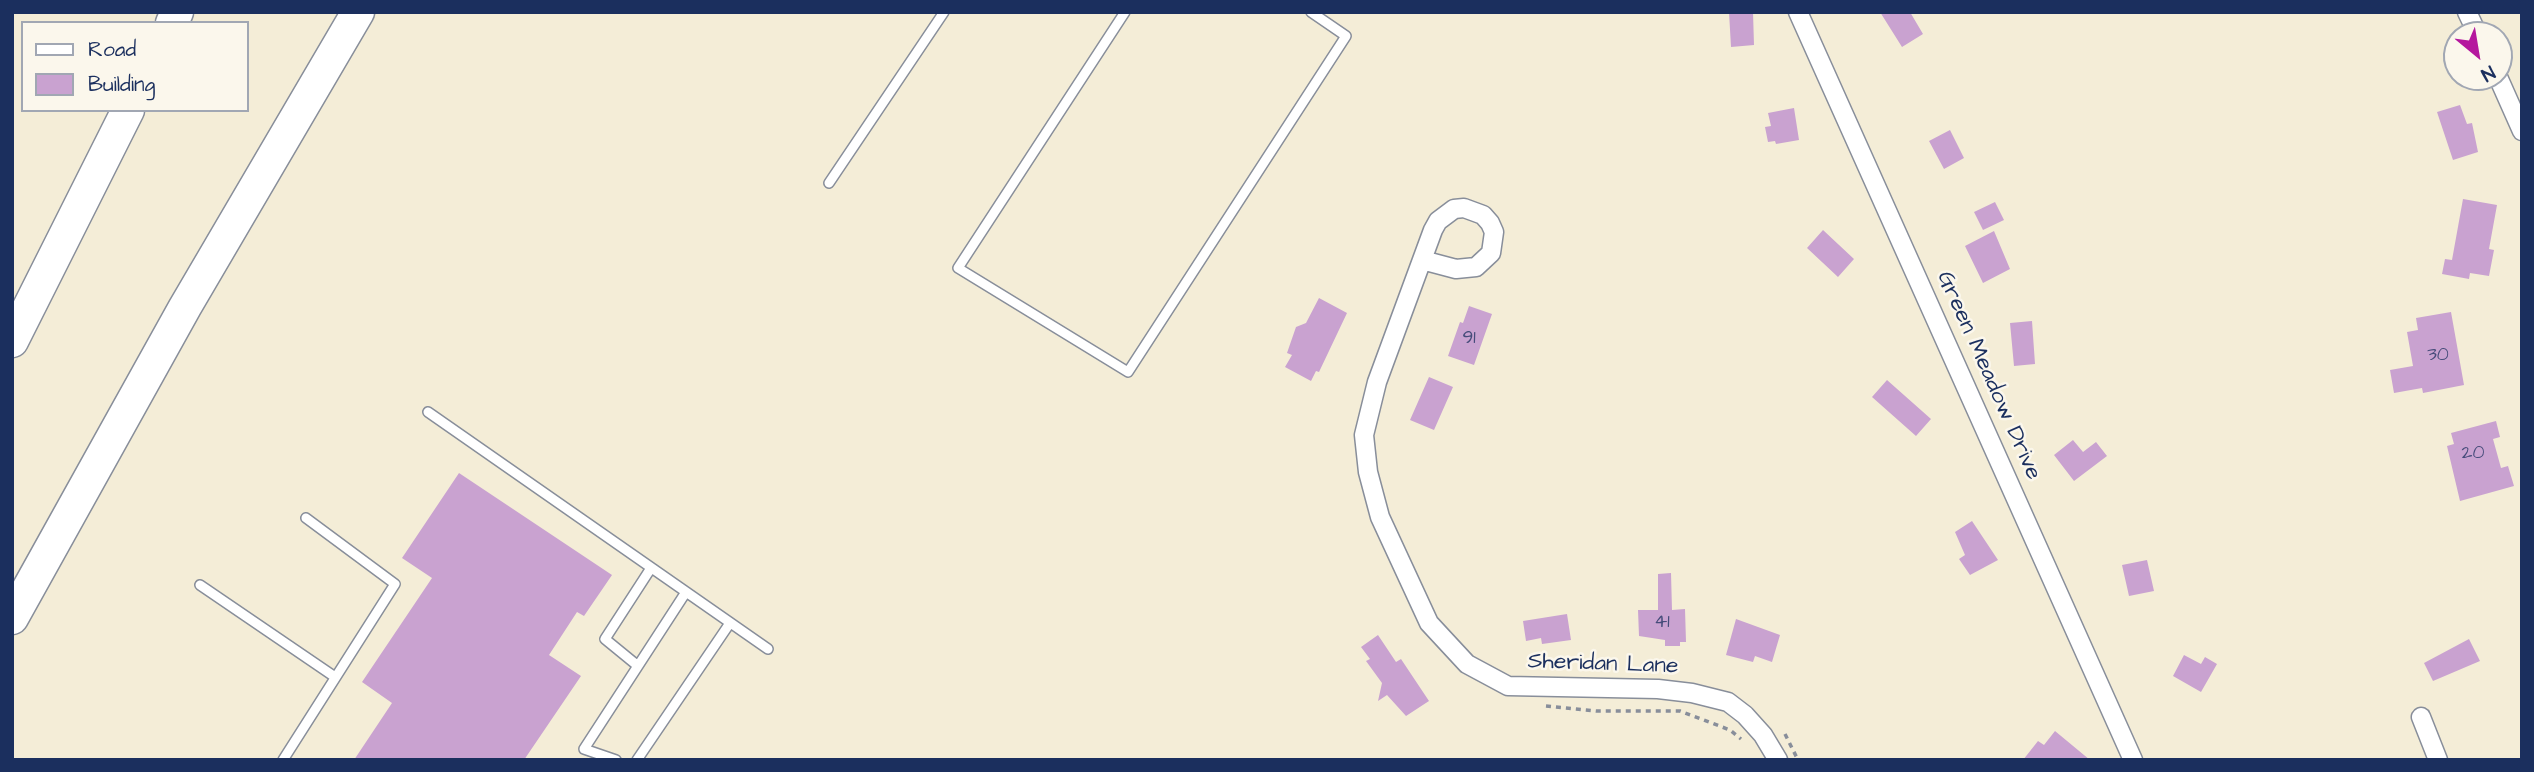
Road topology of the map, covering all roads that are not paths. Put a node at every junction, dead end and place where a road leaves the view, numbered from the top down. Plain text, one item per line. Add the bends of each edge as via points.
1 (358, 12) edge
2 (944, 12) edge
3 (1125, 12) edge
4 (1311, 12) edge
5 (1798, 12) edge
6 (2504, 91) edge
7 (127, 112) edge
8 (2522, 131) edge
9 (829, 183) dead end
10 (1422, 260) dead end
11 (12, 341) edge
12 (428, 412) dead end
13 (306, 518) dead end
14 (651, 568) junction
15 (200, 585) dead end
16 (686, 592) junction
17 (12, 618) edge
18 (730, 623) junction
19 (768, 649) dead end
20 (638, 666) junction
21 (335, 677) junction
22 (2421, 717) dead end
23 (283, 760) edge
24 (616, 760) edge
25 (637, 760) edge
26 (1778, 760) edge
27 (2133, 760) edge
28 (2438, 760) edge

1 - 17 highway via 185,307
2 - 9 lane
3 - 4 lane via 958,268 1128,372 1346,36
5 - 27 street, Green Meadow Drive
6 - 8 street
7 - 11 highway
10 - 26 street, Sheridan Lane via 1377,382 1364,435 1380,517 1429,623 1467,664 1508,685 1658,690 1728,702 1763,735
12 - 14 lane
13 - 21 lane via 395,584
14 - 16 lane
14 - 20 lane via 605,639
15 - 21 lane
16 - 18 lane
16 - 20 lane
18 - 19 lane
18 - 25 lane
20 - 24 lane via 584,749
21 - 23 lane
22 - 28 street

